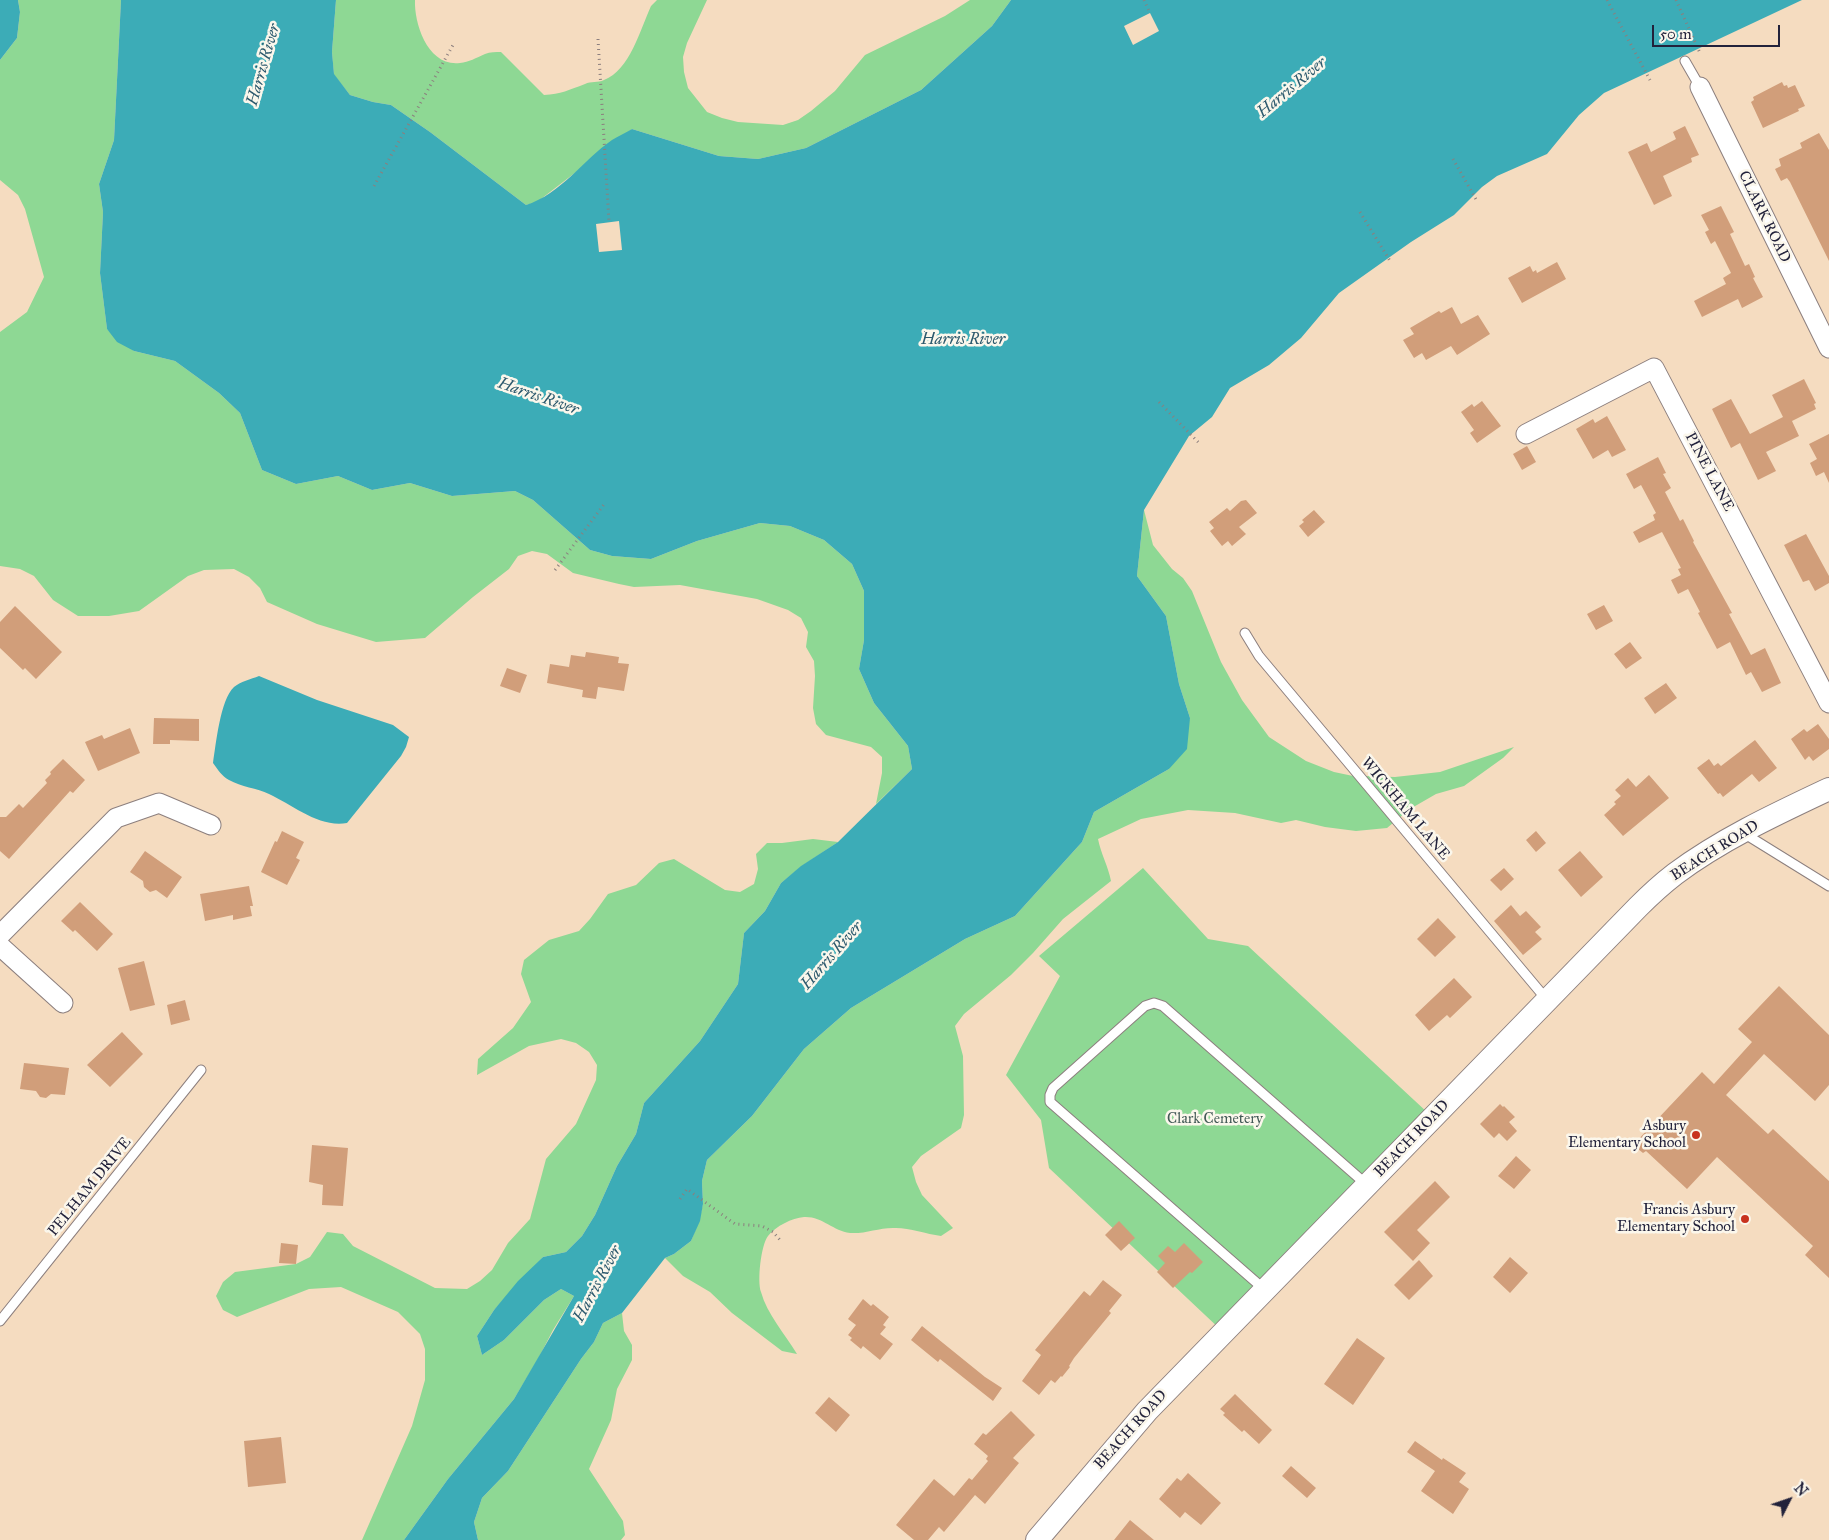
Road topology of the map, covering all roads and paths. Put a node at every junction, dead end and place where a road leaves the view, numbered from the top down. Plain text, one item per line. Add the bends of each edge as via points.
1 (1144, 0) edge
2 (1607, 0) edge
3 (1676, 0) edge
4 (1150, 13) dead end
5 (598, 39) dead end
6 (453, 45) dead end
7 (1700, 53) dead end
8 (1685, 61) dead end
9 (1650, 80) dead end
10 (1700, 87) joint
11 (1453, 158) dead end
12 (374, 186) dead end
13 (1478, 201) dead end
14 (1360, 212) dead end
15 (609, 222) dead end
16 (1390, 261) dead end
17 (1829, 348) edge
18 (1159, 402) dead end
19 (1526, 434) dead end
20 (1200, 444) dead end
21 (606, 503) dead end
22 (555, 570) dead end
23 (1245, 633) dead end
24 (1829, 703) edge
25 (1829, 789) edge
26 (211, 824) dead end
27 (1742, 832) junction
28 (1829, 886) edge
29 (0, 936) edge
30 (0, 946) edge
31 (1547, 1000) junction
32 (63, 1003) dead end
33 (201, 1070) dead end
34 (1367, 1184) junction
35 (680, 1199) dead end
36 (780, 1240) dead end
37 (1265, 1290) junction
38 (0, 1321) edge
39 (1037, 1540) edge

1 - 4 path
2 - 9 path
3 - 7 path
5 - 15 path
6 - 12 path
8 - 10 lane
10 - 17 street, CLARK ROAD
11 - 13 path
14 - 16 path
18 - 20 path
19 - 24 street, PINE LANE via 1654,368
21 - 22 path
23 - 31 lane, WICKHAM LANE via 1259,656
25 - 27 street, BEACH ROAD
26 - 29 street via 159,803 116,818
27 - 28 lane
27 - 31 street, BEACH ROAD via 1664,882
30 - 32 street
31 - 34 street, BEACH ROAD
33 - 38 lane, PELHAM DRIVE
34 - 37 street, BEACH ROAD
34 - 37 lane via 1163,1006 1154,1003 1145,1006 1053,1088 1050,1102
35 - 36 path via 688,1188 735,1224 762,1226
37 - 39 street, BEACH ROAD via 1147,1411

